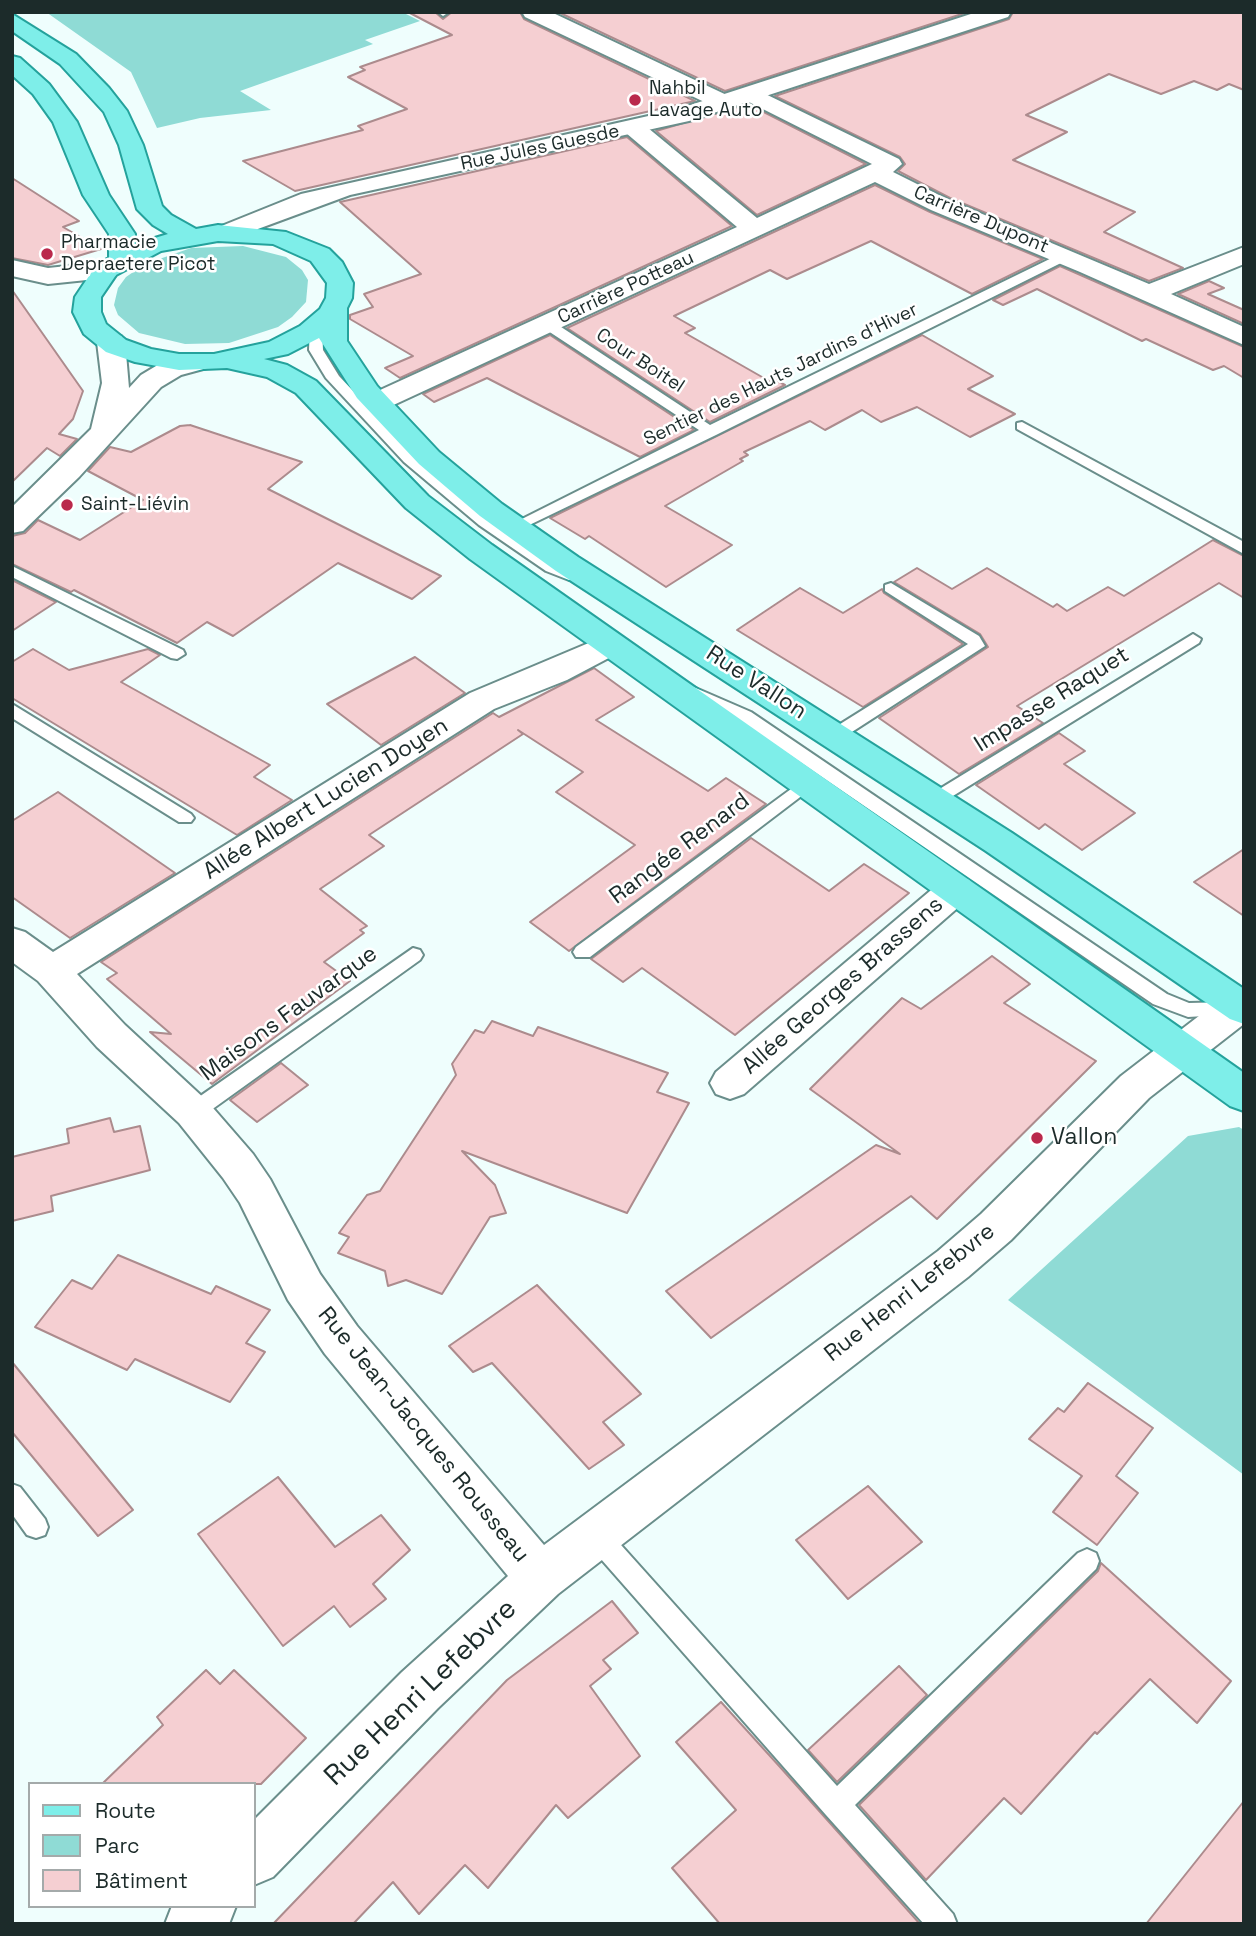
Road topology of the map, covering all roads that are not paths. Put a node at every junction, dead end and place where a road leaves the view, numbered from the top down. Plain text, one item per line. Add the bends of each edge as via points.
1 (533, 12) edge
2 (1000, 12) edge
3 (12, 20) edge
4 (12, 63) edge
5 (751, 94) junction
6 (725, 103) junction
7 (634, 128) junction
8 (875, 173) junction
9 (398, 179) junction
10 (754, 229) junction
11 (228, 232) junction
12 (189, 236) junction
13 (302, 245) junction
14 (1244, 255) edge
15 (1064, 256) junction
16 (114, 265) junction
17 (12, 268) edge
18 (12, 275) edge
19 (1149, 293) junction
20 (87, 312) junction
21 (324, 319) junction
22 (547, 324) junction
23 (1244, 337) edge
24 (111, 342) junction
25 (230, 360) junction
26 (197, 362) junction
27 (376, 402) junction
28 (1022, 426) dead end
29 (105, 428) junction
30 (711, 432) junction
31 (12, 524) edge
32 (514, 527) junction
33 (1244, 549) edge
34 (12, 571) edge
35 (603, 587) junction
36 (891, 588) dead end
37 (1193, 639) dead end
38 (610, 644) junction
39 (177, 654) dead end
40 (651, 674) junction
41 (12, 710) edge
42 (835, 735) junction
43 (806, 784) junction
44 (934, 800) junction
45 (185, 818) dead end
46 (956, 889) junction
47 (12, 942) edge
48 (583, 952) dead end
49 (413, 955) dead end
50 (52, 971) junction
51 (1242, 1006) edge
52 (1182, 1050) junction
53 (730, 1083) dead end
54 (1244, 1095) edge
55 (193, 1112) junction
56 (12, 1495) edge
57 (36, 1527) dead end
58 (595, 1534) junction
59 (1087, 1561) dead end
60 (541, 1578) junction
61 (835, 1806) junction
62 (256, 1856) edge
63 (207, 1908) edge
64 (192, 1924) edge
65 (943, 1924) edge

1 - 6 street
2 - 5 street, Rue Jules Guesde
3 - 12 main road via 68,59 101,93 131,145 150,209
4 - 16 main road via 41,89 65,122 96,195 122,234
5 - 6 street, Rue Jules Guesde
5 - 8 street, Carrière Dupont via 890,164
6 - 7 street, Rue Jules Guesde
7 - 9 street, Rue Jules Guesde
7 - 10 street
8 - 10 street, Carrière Potteau
8 - 15 street, Carrière Dupont
9 - 11 street, Rue Jules Guesde via 310,199
9 - 13 street, Rue Jules Guesde via 326,205 303,227
10 - 22 street, Carrière Potteau
11 - 12 main road
11 - 13 main road
12 - 16 main road via 146,247
13 - 21 main road, Rue Vallon via 325,259 336,273 340,288
14 - 19 street
15 - 19 street, Carrière Dupont
15 - 30 lane, Sentier des Hauts Jardins d'Hiver
16 - 17 street via 48,276
16 - 20 main road via 89,293
18 - 20 street
19 - 23 street, Carrière Dupont
20 - 24 main road via 94,328
21 - 25 main road via 278,348
21 - 27 main road, Rue Vallon via 336,346
21 - 35 lane via 316,351 333,378 408,459 445,492 552,568
22 - 27 street, Carrière Potteau
22 - 30 lane, Cour Boitel
24 - 26 main road via 153,358
24 - 29 street via 116,383
25 - 26 main road
25 - 38 main road, Rue Vallon via 277,371 306,387 417,502
26 - 29 street via 159,375
27 - 32 main road, Rue Vallon via 445,473
28 - 33 lane
29 - 31 street
30 - 32 lane, Sentier des Hauts Jardins d'Hiver
32 - 35 main road, Rue Vallon
34 - 39 lane
35 - 42 main road, Rue Vallon
36 - 42 lane via 977,646
37 - 44 lane, Impasse Raquet
38 - 40 main road, Rue Vallon
38 - 50 street, Allée Albert Lucien Doyen via 482,701
40 - 43 main road, Rue Vallon
40 - 51 lane, Rue Vallon via 745,716 1160,999 1205,1012
41 - 45 lane
42 - 44 main road, Rue Vallon
43 - 46 main road, Rue Vallon
43 - 48 lane, Rangée Renard
44 - 51 main road, Rue Vallon
46 - 52 main road, Rue Vallon
46 - 53 street, Allée Georges Brassens
47 - 50 street, Rue Jean-Jacques Rousseau
49 - 55 lane, Maisons Fauvarque
50 - 55 street, Rue Jean-Jacques Rousseau via 111,1036
51 - 52 street, Rue Henri Lefebvre
52 - 54 main road, Rue Vallon
52 - 58 street, Rue Henri Lefebvre via 1135,1087 953,1264
55 - 60 street, Rue Jean-Jacques Rousseau via 255,1191 304,1287 341,1340
56 - 57 lane
58 - 60 street, Rue Henri Lefebvre
58 - 61 lane
59 - 61 lane
60 - 62 street, Rue Henri Lefebvre via 420,1690
61 - 65 lane
63 - 64 street

